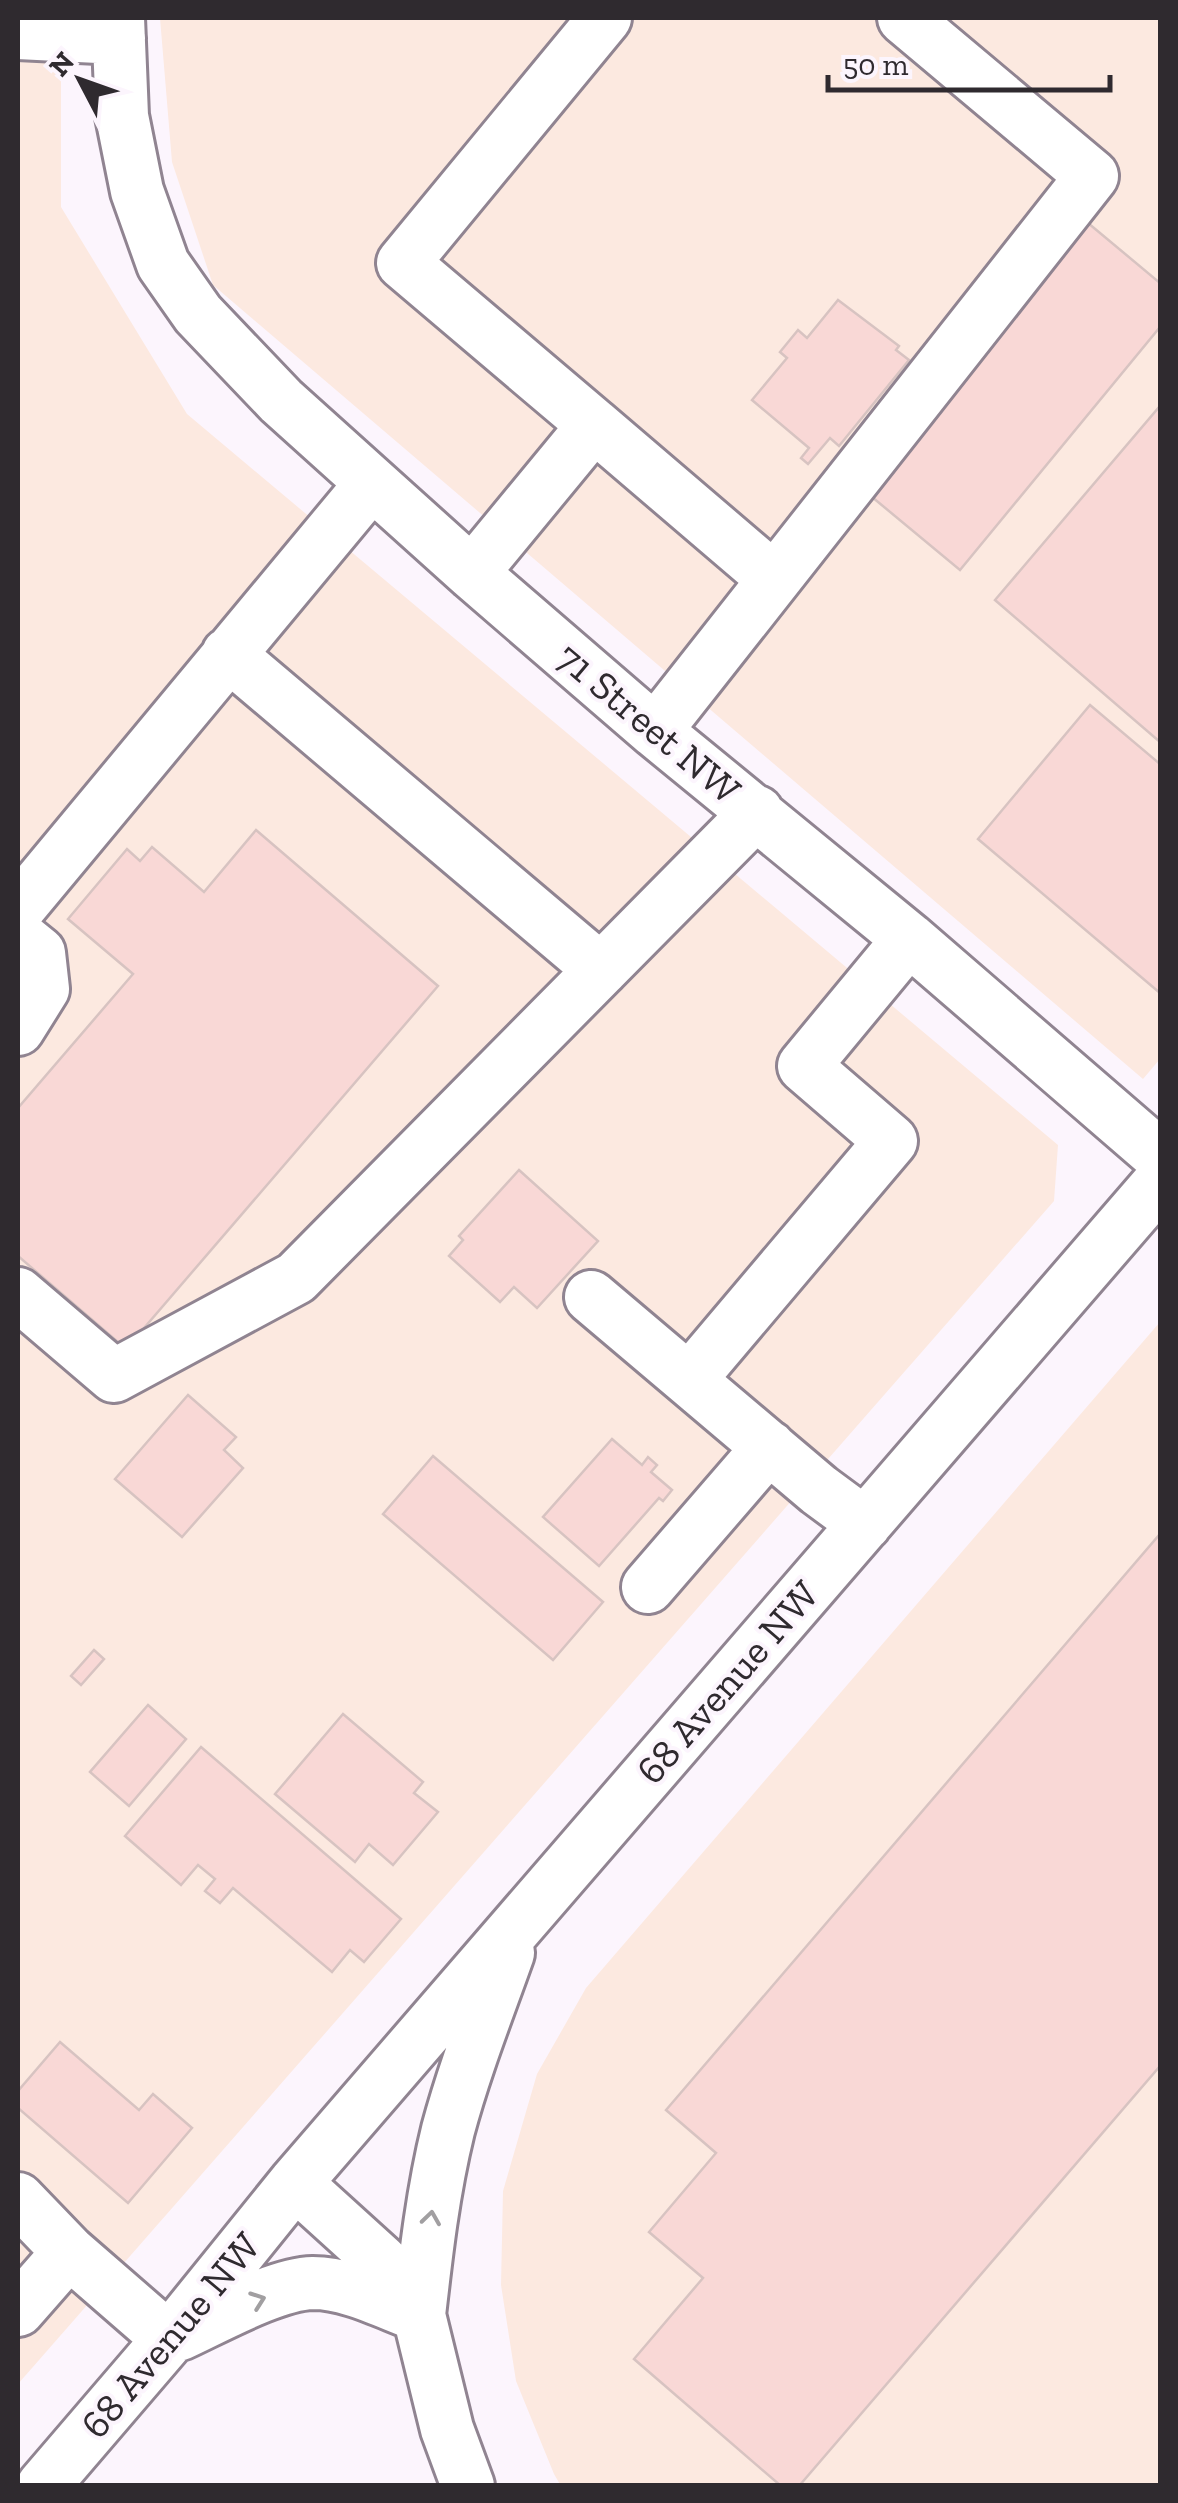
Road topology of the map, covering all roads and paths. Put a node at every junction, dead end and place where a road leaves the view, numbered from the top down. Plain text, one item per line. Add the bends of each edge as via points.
1 (605, 18) edge
2 (904, 18) edge
3 (119, 28) edge
4 (18, 33) edge
5 (594, 425) junction
6 (371, 484) junction
7 (472, 573) junction
8 (774, 580) junction
9 (228, 654) junction
10 (656, 731) junction
11 (757, 812) junction
12 (18, 908) edge
13 (18, 936) edge
14 (909, 939) junction
15 (601, 970) junction
16 (18, 1029) edge
17 (1160, 1156) edge
18 (1160, 1182) edge
19 (18, 1294) edge
20 (592, 1297) dead end
21 (690, 1380) junction
22 (769, 1447) junction
23 (864, 1524) junction
24 (648, 1587) dead end
25 (520, 1922) junction
26 (295, 2183) junction
27 (18, 2199) edge
28 (69, 2252) junction
29 (18, 2310) edge
30 (419, 2314) junction
31 (169, 2339) junction
32 (44, 2486) edge
33 (468, 2486) edge

1 - 5 street via 404,263
2 - 8 street via 1092,176
3 - 4 street
3 - 6 street, 71 Street NW via 122,116 138,191 164,264 238,357
5 - 7 street
5 - 8 street
6 - 7 street, 71 Street NW
6 - 9 street
7 - 10 street, 71 Street NW
8 - 10 street
9 - 12 street
9 - 15 street
10 - 11 street, 71 Street NW
11 - 14 street, 71 Street NW
11 - 15 street
13 - 16 street via 38,953 43,988
14 - 17 street, 71 Street NW
14 - 21 street via 804,1066 891,1141
15 - 19 street via 296,1278 114,1376
18 - 23 street, 68 Avenue NW
20 - 21 street
21 - 22 street
22 - 23 street
22 - 24 street
23 - 25 street, 68 Avenue NW
25 - 26 street, 68 Avenue NW
30 -> 25 street via 448,2131
26 - 30 street via 381,2261
26 - 31 street, 68 Avenue NW
27 - 28 street
28 - 29 street
28 - 31 street
31 -> 30 street via 258,2298 311,2283
30 - 33 street
31 - 32 street, 68 Avenue NW

